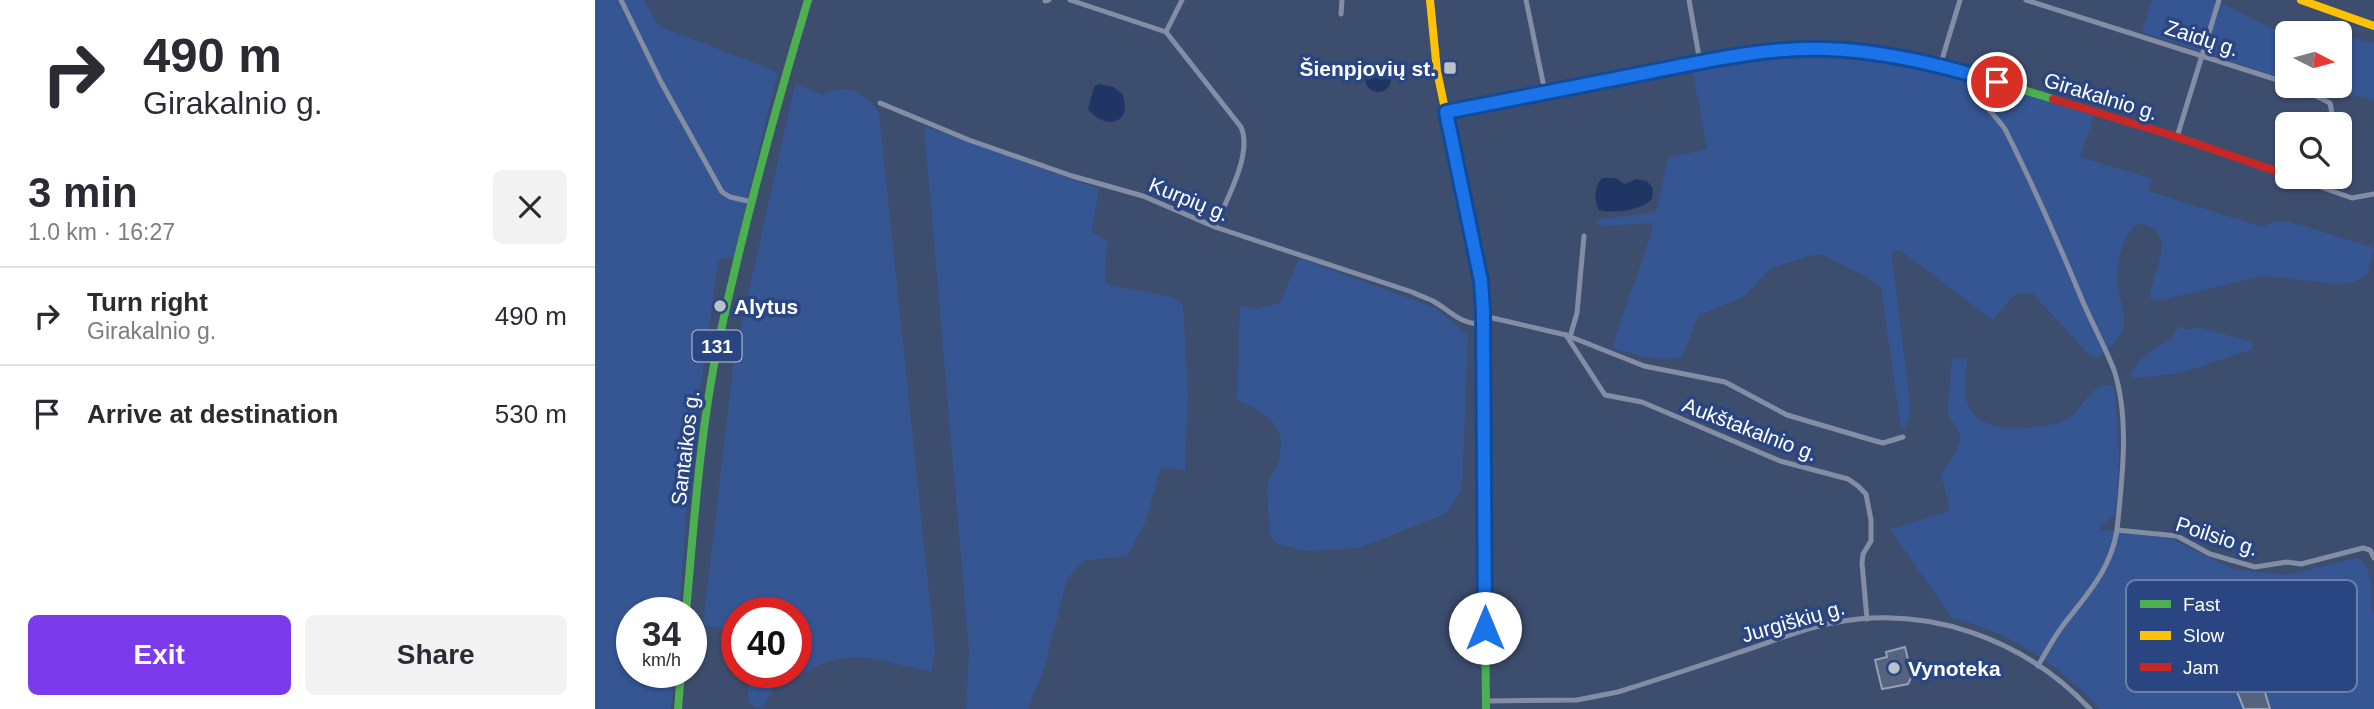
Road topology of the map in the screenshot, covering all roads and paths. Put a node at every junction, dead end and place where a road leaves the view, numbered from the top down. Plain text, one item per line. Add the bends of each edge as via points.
1 (807, 0) edge
2 (1070, 0) edge
3 (1182, 0) edge
4 (1342, 0) edge
5 (1430, 0) edge
6 (1525, 0) edge
7 (1689, 0) edge
8 (1960, 0) edge
9 (2027, 0) edge
10 (2219, 0) edge
11 (2301, 0) edge
12 (622, 2) edge
13 (1341, 14) dead end
14 (2374, 26) edge
15 (1166, 33) junction
16 (2203, 54) junction
17 (1700, 62) junction
18 (1940, 66) junction
19 (1970, 74) junction
20 (2275, 79) edge
21 (1545, 92) junction
22 (2320, 98) edge
23 (880, 103) dead end
24 (1446, 112) junction
25 (2332, 112) edge
26 (2178, 137) junction
27 (2275, 171) edge
28 (2327, 189) edge
29 (2374, 194) edge
30 (752, 202) junction
31 (1215, 227) junction
32 (1584, 236) dead end
33 (1484, 320) junction
34 (1568, 336) junction
35 (1903, 437) dead end
36 (2117, 530) junction
37 (2374, 558) edge
38 (687, 597) edge
39 (1867, 619) junction
40 (2038, 666) junction
41 (680, 688) edge
42 (1486, 705) edge
43 (678, 709) edge
44 (2090, 709) edge

1 - 30 street, Santaikos g. / 131
2 - 15 street
3 - 15 street
4 - 13 street
5 - 24 street
6 - 21 street
7 - 17 street
8 - 18 street
9 - 16 street, Zaidų g.
10 - 16 street
11 - 14 street
12 - 30 street via 722,192
15 - 31 street via 1245,136 1243,159
16 - 20 street, Zaidų g.
16 - 26 street
17 - 18 street, Girakalnio g. via 1822,49
17 - 21 street, Girakalnio g.
18 - 19 street, Girakalnio g.
19 - 26 street, Girakalnio g.
19 - 36 street via 1973,89 2013,146 2115,373 2124,454
21 - 24 street, Girakalnio g.
22 - 25 street via 2330,103
23 - 31 street, Kurpių g. via 969,140 1143,196
24 - 33 street via 1481,281
26 - 27 street, Girakalnio g.
28 - 29 street, Girakalnio g. via 2352,198
30 - 38 street, Santaikos g. / 131 via 706,407
31 - 33 street, Kurpių g. via 1412,292 1470,325
32 - 34 street via 1576,323
33 - 34 street, Aukštakalnio g.
33 - 42 street
34 - 35 street, Aukštakalnio g. via 1644,366 1725,382 1787,415 1883,443
34 - 39 street, Aukštakalnio g. via 1605,395 1642,402 1780,461 1848,479 1858,486 1866,494 1871,520 1871,541 1861,563
36 - 37 street, Poilsio g. via 2177,536 2210,554 2255,566 2301,564 2363,548
36 - 40 street via 2111,557 2097,584 2062,626
39 - 40 street, Jurgiškių g. via 1957,626
39 - 42 street, Jurgiškių g. via 1795,633 1604,695
40 - 44 street, Jurgiškių g.
41 - 43 street

